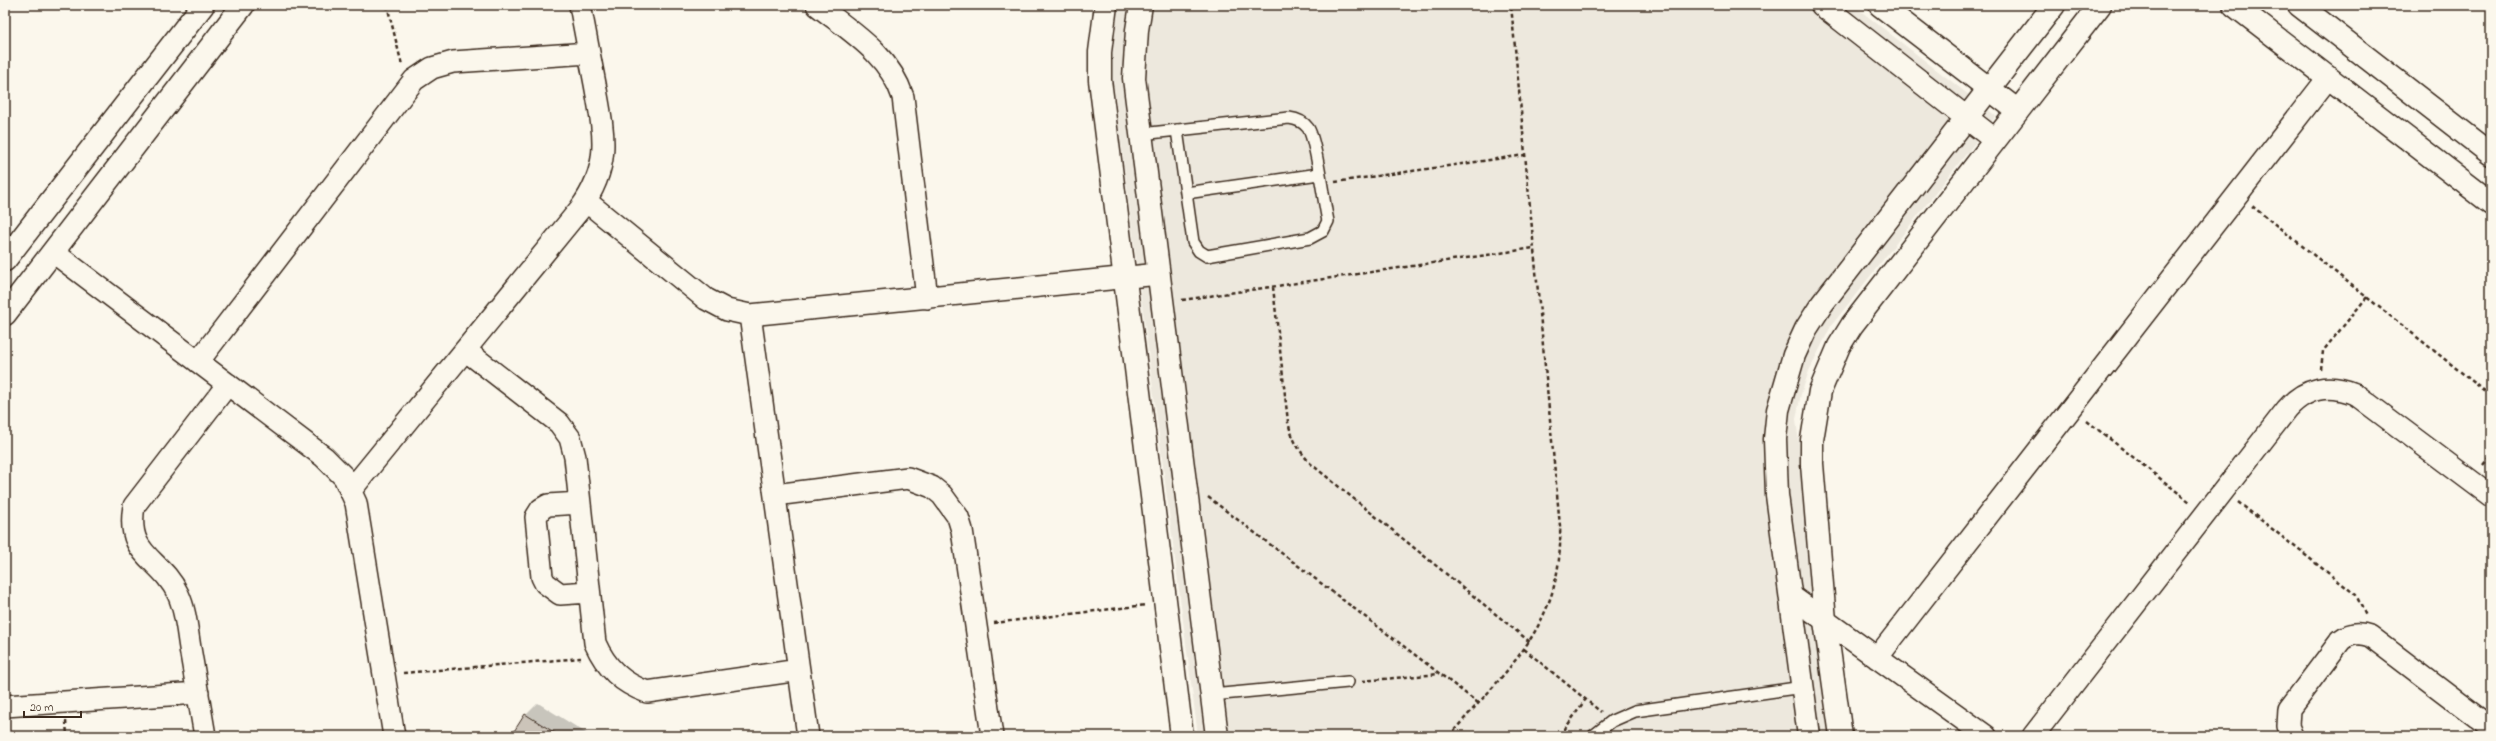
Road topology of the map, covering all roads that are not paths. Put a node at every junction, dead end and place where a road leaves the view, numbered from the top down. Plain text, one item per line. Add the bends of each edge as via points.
1 (203, 5) edge
2 (243, 5) edge
3 (580, 5) edge
4 (817, 5) edge
5 (1106, 5) edge
6 (1141, 5) edge
7 (1822, 5) edge
8 (1880, 5) edge
9 (2054, 5) edge
10 (2100, 5) edge
11 (2234, 5) edge
12 (2300, 5) edge
13 (589, 53) junction
14 (2328, 78) junction
15 (1989, 89) junction
16 (2018, 111) junction
17 (1967, 118) junction
18 (1177, 130) junction
19 (1141, 134) junction
20 (1995, 140) junction
21 (2491, 154) edge
22 (1320, 179) junction
23 (1186, 193) junction
24 (586, 201) junction
25 (2491, 203) edge
26 (53, 252) junction
27 (5, 260) edge
28 (1159, 274) junction
29 (1125, 277) junction
30 (928, 298) junction
31 (5, 314) edge
32 (750, 315) junction
33 (465, 350) junction
34 (198, 362) junction
35 (228, 384) junction
36 (351, 490) junction
37 (775, 495) junction
38 (2491, 496) edge
39 (580, 503) junction
40 (589, 592) junction
41 (1791, 596) junction
42 (1825, 621) junction
43 (1877, 658) junction
44 (799, 670) junction
45 (1348, 682) road end
46 (1803, 687) junction
47 (198, 693) junction
48 (1212, 695) junction
49 (5, 706) edge
50 (2491, 728) edge
51 (204, 736) edge
52 (394, 736) edge
53 (808, 736) edge
54 (992, 736) edge
55 (1182, 736) edge
56 (1217, 736) edge
57 (1593, 736) edge
58 (1809, 736) edge
59 (1841, 736) edge
60 (1986, 736) edge
61 (2033, 736) edge
62 (2292, 736) edge

1 - 27 street
2 - 26 street
3 - 13 street
4 - 30 street via 881,57 899,85 903,97
5 - 29 street via 1100,52 1100,80
6 - 19 street via 1136,30 1134,78
7 - 17 street
8 - 15 street
9 - 15 street
10 - 16 street
11 - 14 street
12 - 21 street
13 - 24 street via 604,141 598,176
13 - 34 street via 453,62 432,68 407,87
14 - 25 street
14 - 43 street
15 - 16 street
15 - 17 street
16 - 20 street
17 - 20 street
17 - 41 street via 1822,304 1794,355 1778,410 1774,468
18 - 19 lane
18 - 22 lane via 1297,119 1309,129
18 - 23 lane
19 - 28 street
20 - 42 street via 1852,325 1839,346 1822,385 1815,415 1812,464
22 - 23 lane
22 - 23 lane via 1328,221 1318,236 1207,256 1199,251 1193,242
24 - 32 street via 706,299 727,310
24 - 33 street
26 - 31 street
26 - 34 street
28 - 29 street
28 - 48 street
29 - 30 street
29 - 55 street
30 - 32 street
32 - 37 street
33 - 36 street
33 - 39 street via 565,430 573,448
34 - 35 street
35 - 36 street via 324,457 335,467
35 - 47 street via 134,506 132,516 138,546 170,580 184,608
36 - 52 street via 358,517
37 - 44 street
37 - 54 street via 908,478 932,487 951,505 962,530
38 - 61 street via 2355,394 2345,390 2313,390 2294,401
39 - 40 street
39 - 40 street via 548,505 541,510 535,522 545,583 560,594
40 - 44 street via 595,644 600,656 616,675 636,688 647,692
41 - 42 street
41 - 46 street
42 - 43 street
42 - 59 street
43 - 60 street
44 - 53 street
45 - 48 lane
46 - 57 lane via 1635,711 1612,721
46 - 58 street
47 - 49 street
47 - 51 street
48 - 56 street
50 - 62 street via 2370,636 2363,634 2349,635 2341,640 2289,709 2288,726

